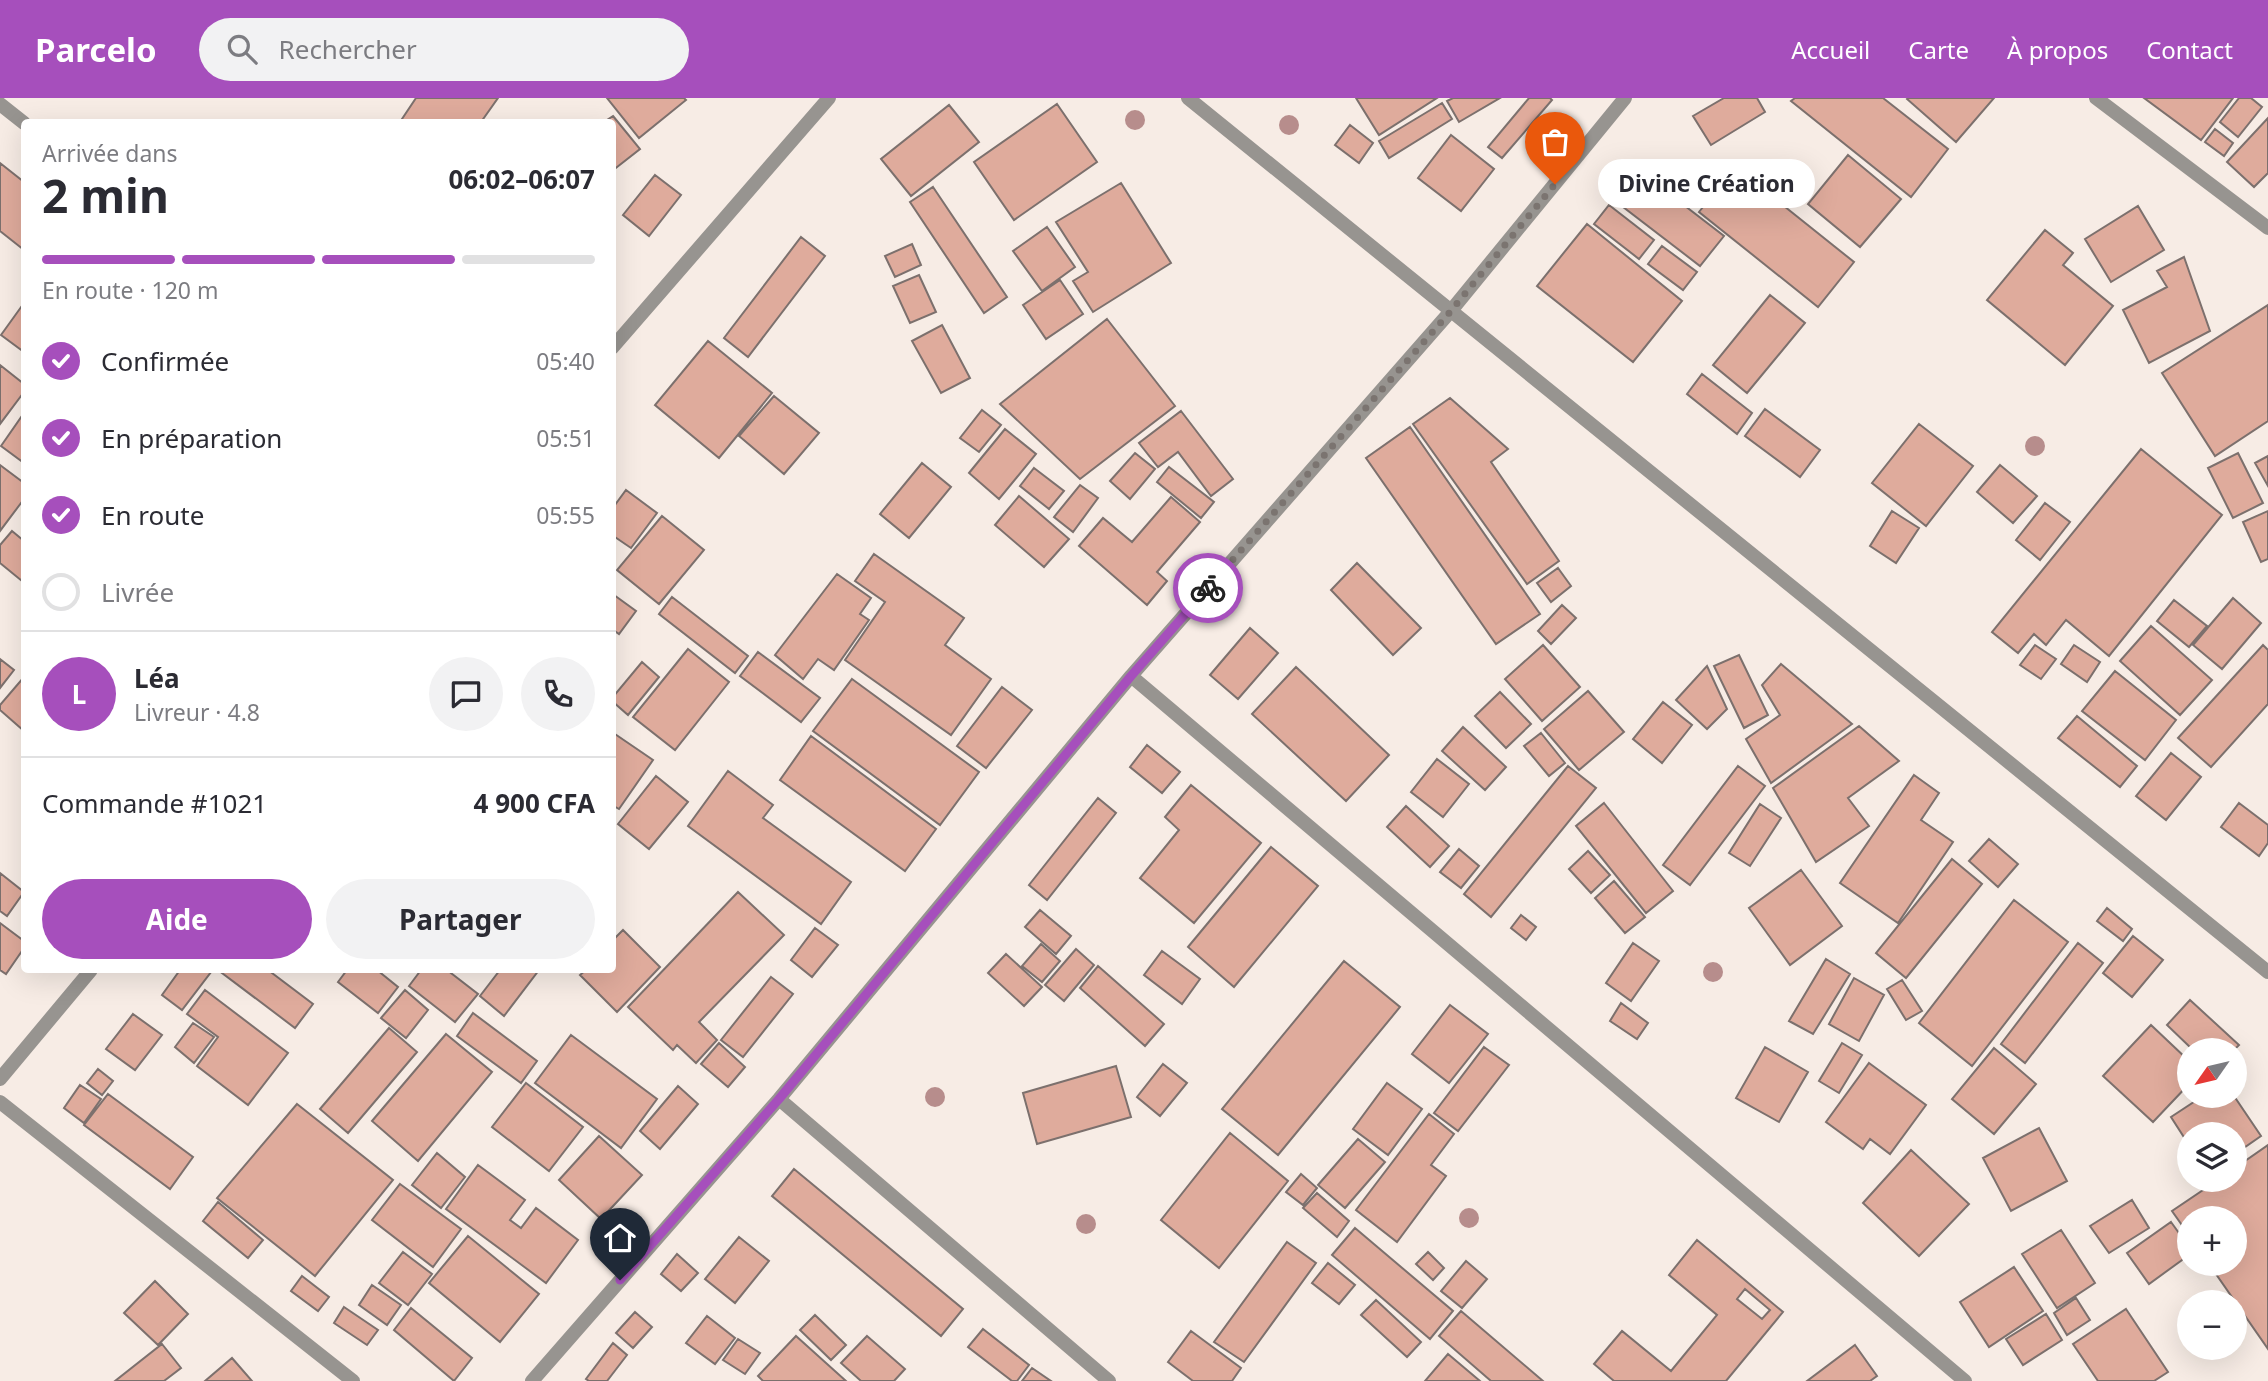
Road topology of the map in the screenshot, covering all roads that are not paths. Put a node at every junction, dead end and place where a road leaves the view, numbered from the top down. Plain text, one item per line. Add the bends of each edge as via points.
1 (829, 98) edge
2 (1188, 98) edge
3 (1625, 98) edge
4 (2096, 98) edge
5 (0, 104) edge
6 (21, 121) edge
7 (2268, 228) edge
8 (1450, 312) junction
9 (616, 343) edge
10 (1131, 676) junction
11 (2268, 972) edge
12 (88, 973) edge
13 (0, 1079) edge
14 (779, 1099) junction
15 (0, 1102) edge
16 (354, 1381) edge
17 (532, 1381) edge
18 (1110, 1381) edge
19 (1965, 1381) edge

1 - 9 street
2 - 8 street
3 - 8 street
4 - 7 street
5 - 6 street
8 - 10 street
8 - 11 street
10 - 14 street
10 - 19 street
12 - 13 street
14 - 17 street
14 - 18 street
15 - 16 street

